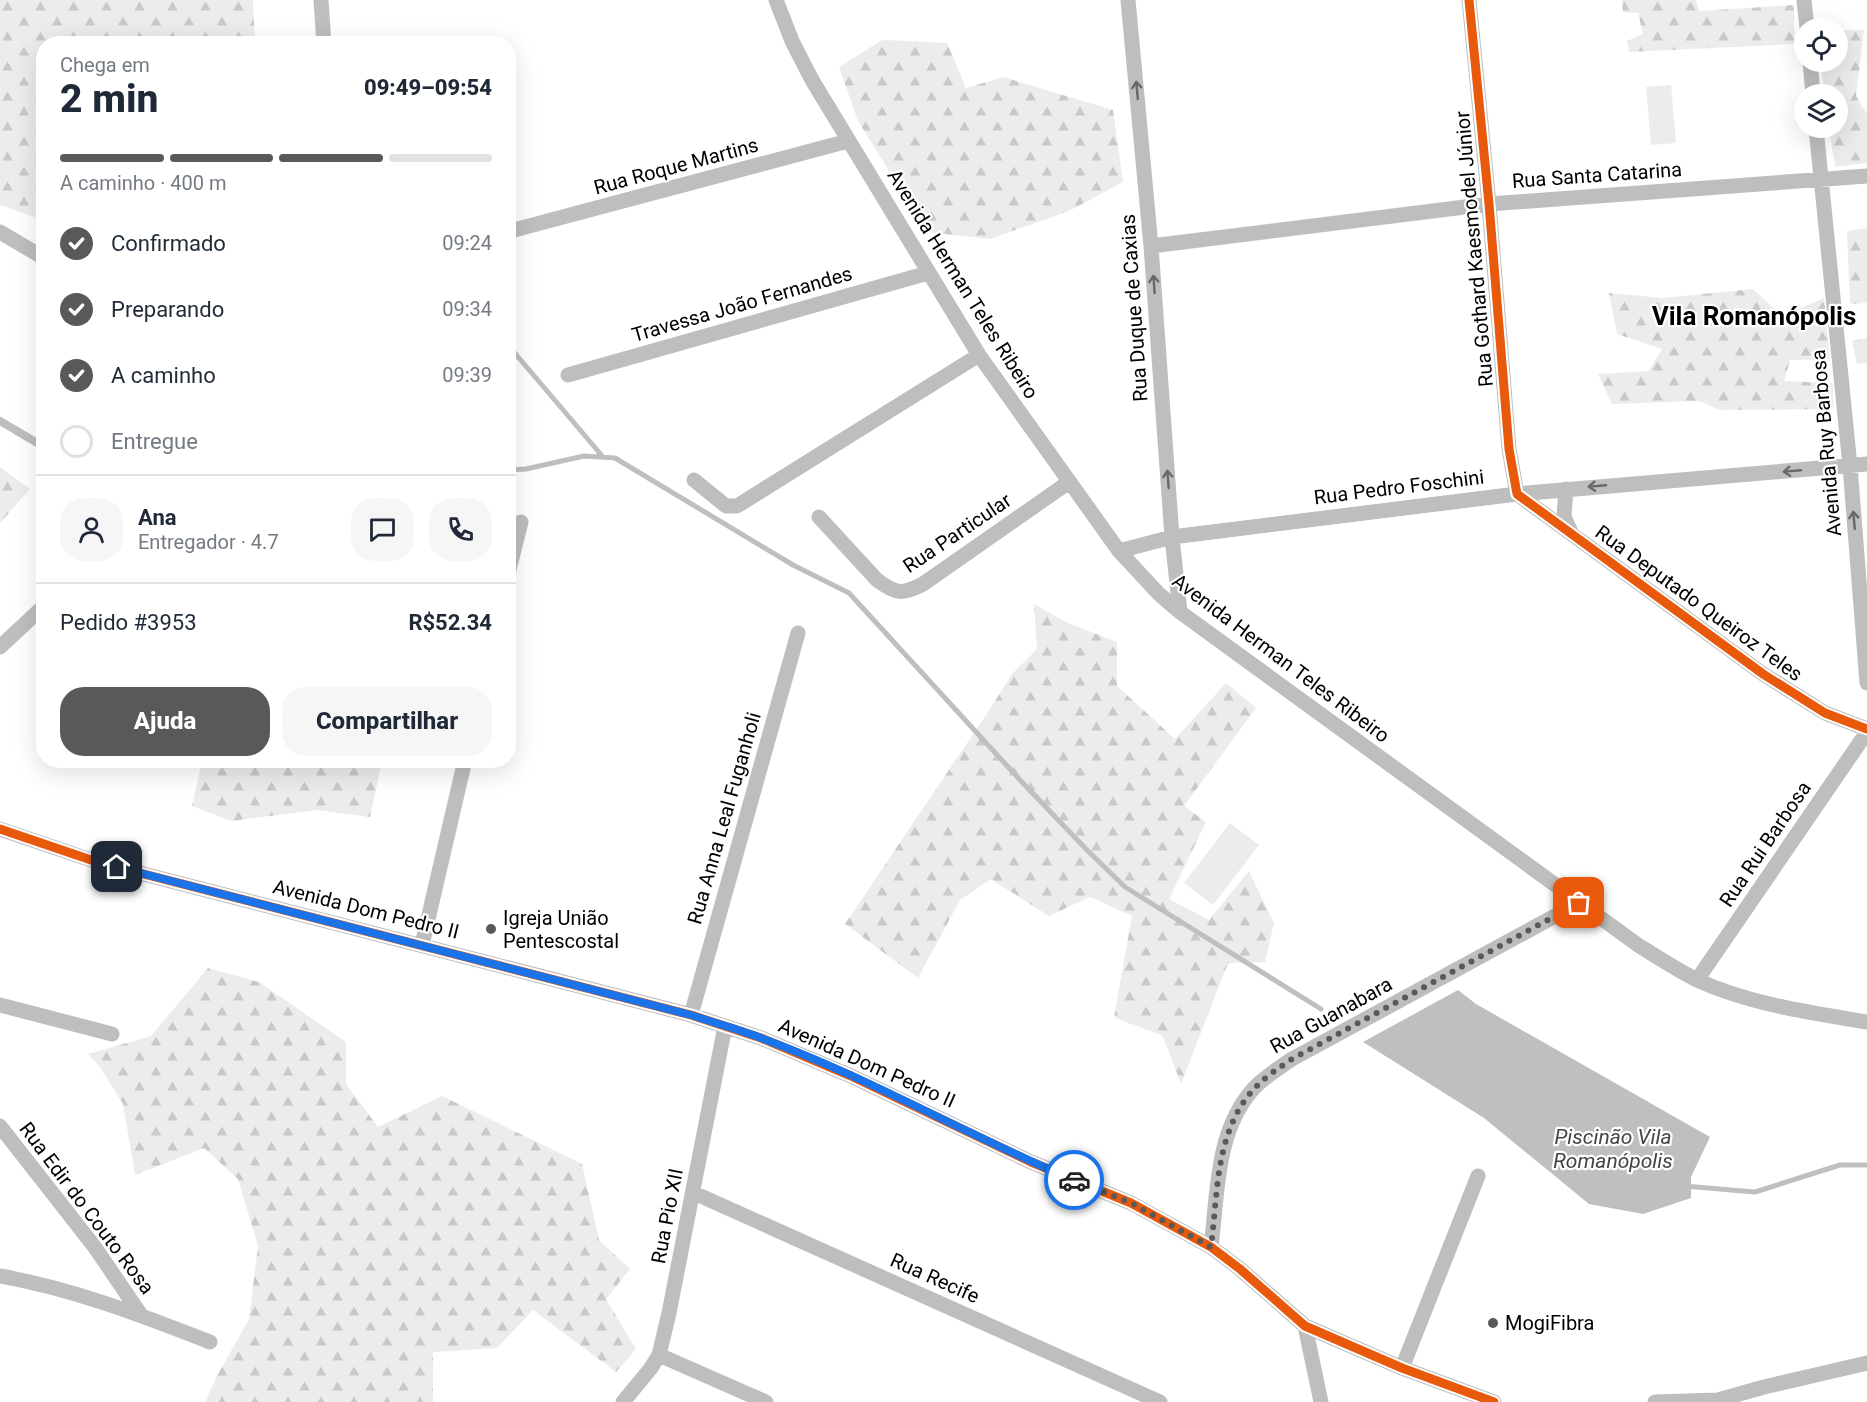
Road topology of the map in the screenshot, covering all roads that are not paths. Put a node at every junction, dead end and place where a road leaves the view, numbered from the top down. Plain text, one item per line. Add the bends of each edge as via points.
1 (321, 0) edge
2 (776, 0) edge
3 (1128, 0) edge
4 (1469, 0) edge
5 (1804, 0) edge
6 (1806, 18) edge
7 (323, 36) edge
8 (1817, 138) edge
9 (848, 141) junction
10 (1867, 176) edge
11 (1821, 180) junction
12 (1490, 204) junction
13 (516, 229) edge
14 (0, 232) edge
15 (1151, 246) junction
16 (36, 253) edge
17 (928, 273) junction
18 (979, 355) junction
19 (568, 375) dead end
20 (0, 421) edge
21 (36, 442) edge
22 (1867, 464) edge
23 (1850, 466) junction
24 (694, 480) dead end
25 (1069, 482) junction
26 (1566, 489) junction
27 (1517, 494) junction
28 (819, 517) dead end
29 (521, 522) dead end
30 (1571, 533) junction
31 (1172, 537) junction
32 (516, 542) edge
33 (1119, 551) junction
34 (1180, 612) junction
35 (36, 614) edge
36 (798, 633) dead end
37 (0, 647) edge
38 (1867, 683) edge
39 (1867, 730) edge
40 (463, 768) edge
41 (0, 829) edge
42 (1579, 903) junction
43 (422, 945) junction
44 (1697, 980) junction
45 (0, 1005) edge
46 (691, 1015) junction
47 (1867, 1022) edge
48 (725, 1026) junction
49 (112, 1034) dead end
50 (0, 1126) edge
51 (1478, 1176) dead end
52 (694, 1193) junction
53 (1211, 1247) junction
54 (0, 1276) edge
55 (141, 1315) junction
56 (1305, 1326) junction
57 (210, 1342) dead end
58 (658, 1355) junction
59 (1867, 1363) edge
60 (1402, 1368) junction
61 (1717, 1401) edge
62 (623, 1402) edge
63 (766, 1402) edge
64 (1160, 1402) edge
65 (1321, 1402) edge
66 (1494, 1402) edge
67 (1655, 1402) edge

1 - 7 street
2 - 9 street, Avenida Herman Teles Ribeiro via 792,41
15 -> 3 street, Rua Duque de Caxias
4 - 12 street, Rua Gothard Kaesmodel Júnior
5 - 6 street
8 - 11 street, Avenida Ruy Barbosa
9 - 13 street, Rua Roque Martins
9 - 17 street, Avenida Herman Teles Ribeiro
10 - 11 street, Rua Santa Catarina
11 - 12 street, Rua Santa Catarina
11 - 23 street, Avenida Ruy Barbosa
12 - 15 street, Rua Santa Catarina
12 - 27 street, Rua Gothard Kaesmodel Júnior via 1509,449
14 - 16 street
31 -> 15 street, Rua Duque de Caxias
17 - 18 street, Avenida Herman Teles Ribeiro
17 - 19 street, Travessa João Fernandes
18 - 24 street via 737,506 726,506
18 - 25 street, Avenida Herman Teles Ribeiro
20 - 21 lane
22 - 23 street, Rua Pedro Foschini
23 -> 26 street, Rua Pedro Foschini
38 -> 23 street, Avenida Ruy Barbosa
25 - 28 street, Rua Particular via 907,592 888,588 877,580
25 - 33 street, Avenida Herman Teles Ribeiro
26 - 27 street, Rua Pedro Foschini
26 - 30 street, Rua Deputado Queiroz Teles via 1564,517
27 - 30 street, Rua Deputado Queiroz Teles
27 - 31 street, Rua Pedro Foschini
29 - 32 street
30 - 39 street, Rua Deputado Queiroz Teles via 1763,674 1824,713
31 - 33 street, Rua Pedro Foschini
31 - 34 street, Rua Duque de Caxias
33 - 34 street, Avenida Herman Teles Ribeiro
34 - 42 street, Avenida Herman Teles Ribeiro
35 - 37 street
36 - 46 street, Rua Anna Leal Fuganholi
39 - 44 street, Rua Rui Barbosa
40 - 43 street
41 - 43 street, Avenida Dom Pedro II via 97,862
42 - 44 street, Avenida Herman Teles Ribeiro
42 - 53 street, Rua Guanabara via 1292,1059 1254,1089 1238,1111 1223,1150
43 - 46 street, Avenida Dom Pedro II
44 - 47 street, Avenida Herman Teles Ribeiro via 1798,1011
45 - 49 street
46 - 48 street, Avenida Dom Pedro II
48 - 52 street, Rua Pio XII
48 - 53 street, Avenida Dom Pedro II via 851,1076 1031,1162 1131,1203
50 - 55 street, Rua Edir do Couto Rosa
51 - 60 street
52 - 58 street, Rua Pio XII
52 - 64 street, Rua Recife
53 - 56 street, Avenida Dom Pedro II
54 - 55 street via 90,1297
55 - 57 street
56 - 60 street, Avenida Dom Pedro II
56 - 65 street
58 - 62 street, Rua Pio XII
58 - 63 street
59 - 61 street
60 - 66 street, Avenida Dom Pedro II
61 - 67 street

